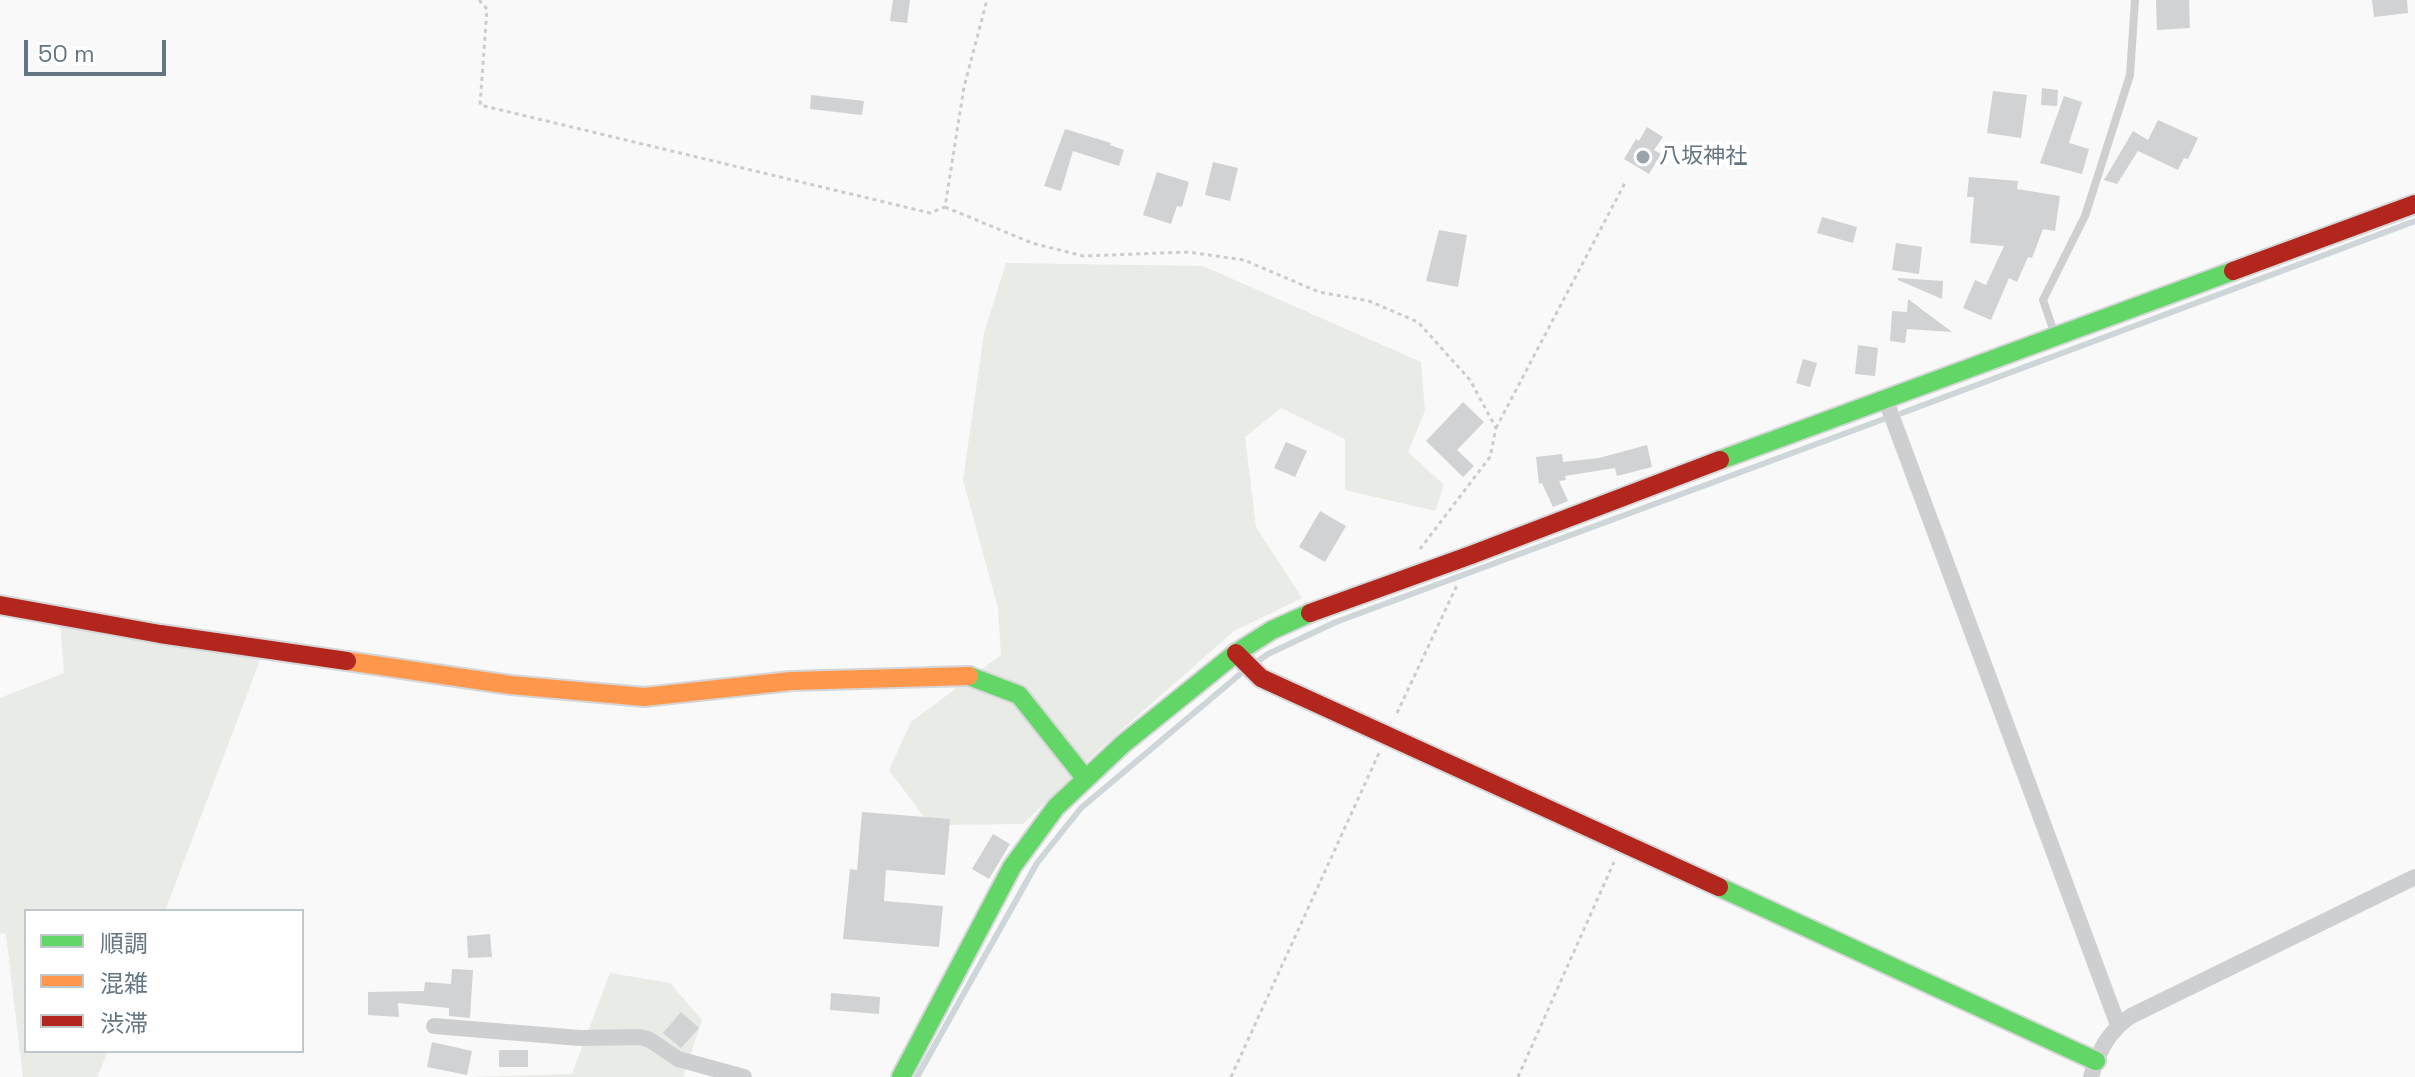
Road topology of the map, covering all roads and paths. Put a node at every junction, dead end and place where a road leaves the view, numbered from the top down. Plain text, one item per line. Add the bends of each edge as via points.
1 (479, 0) edge
2 (987, 0) edge
3 (2135, 0) edge
4 (1626, 181) dead end
5 (2415, 204) edge
6 (945, 207) junction
7 (2055, 335) junction
8 (1885, 398) junction
9 (1496, 428) junction
10 (1395, 580) junction
11 (1458, 582) dead end
12 (0, 605) edge
13 (1239, 656) junction
14 (1388, 734) junction
15 (1085, 778) junction
16 (1622, 844) junction
17 (2415, 877) edge
18 (2118, 1025) junction
19 (434, 1026) dead end
20 (2093, 1069) edge
21 (744, 1077) edge
22 (901, 1077) edge
23 (1231, 1077) edge
24 (1518, 1077) edge

1 - 6 path via 487,9 480,105 930,213
2 - 6 path via 964,87
3 - 7 lane via 2130,75 2085,216 2043,300
4 - 9 path
5 - 7 street
6 - 9 path via 1032,243 1083,256 1188,252 1244,260 1319,292 1369,301 1418,322 1470,380
7 - 8 street
8 - 10 street
8 - 18 street
9 - 10 path via 1490,457
10 - 13 street via 1272,630
11 - 14 path
12 - 15 street via 435,674 644,697 791,681 965,674 1019,695
13 - 14 street via 1261,678
13 - 15 street
14 - 16 street
14 - 23 path
15 - 22 street via 1056,807 1012,867
16 - 20 street
16 - 24 path
17 - 18 street
18 - 20 street
19 - 21 street via 580,1038 640,1037 678,1059

